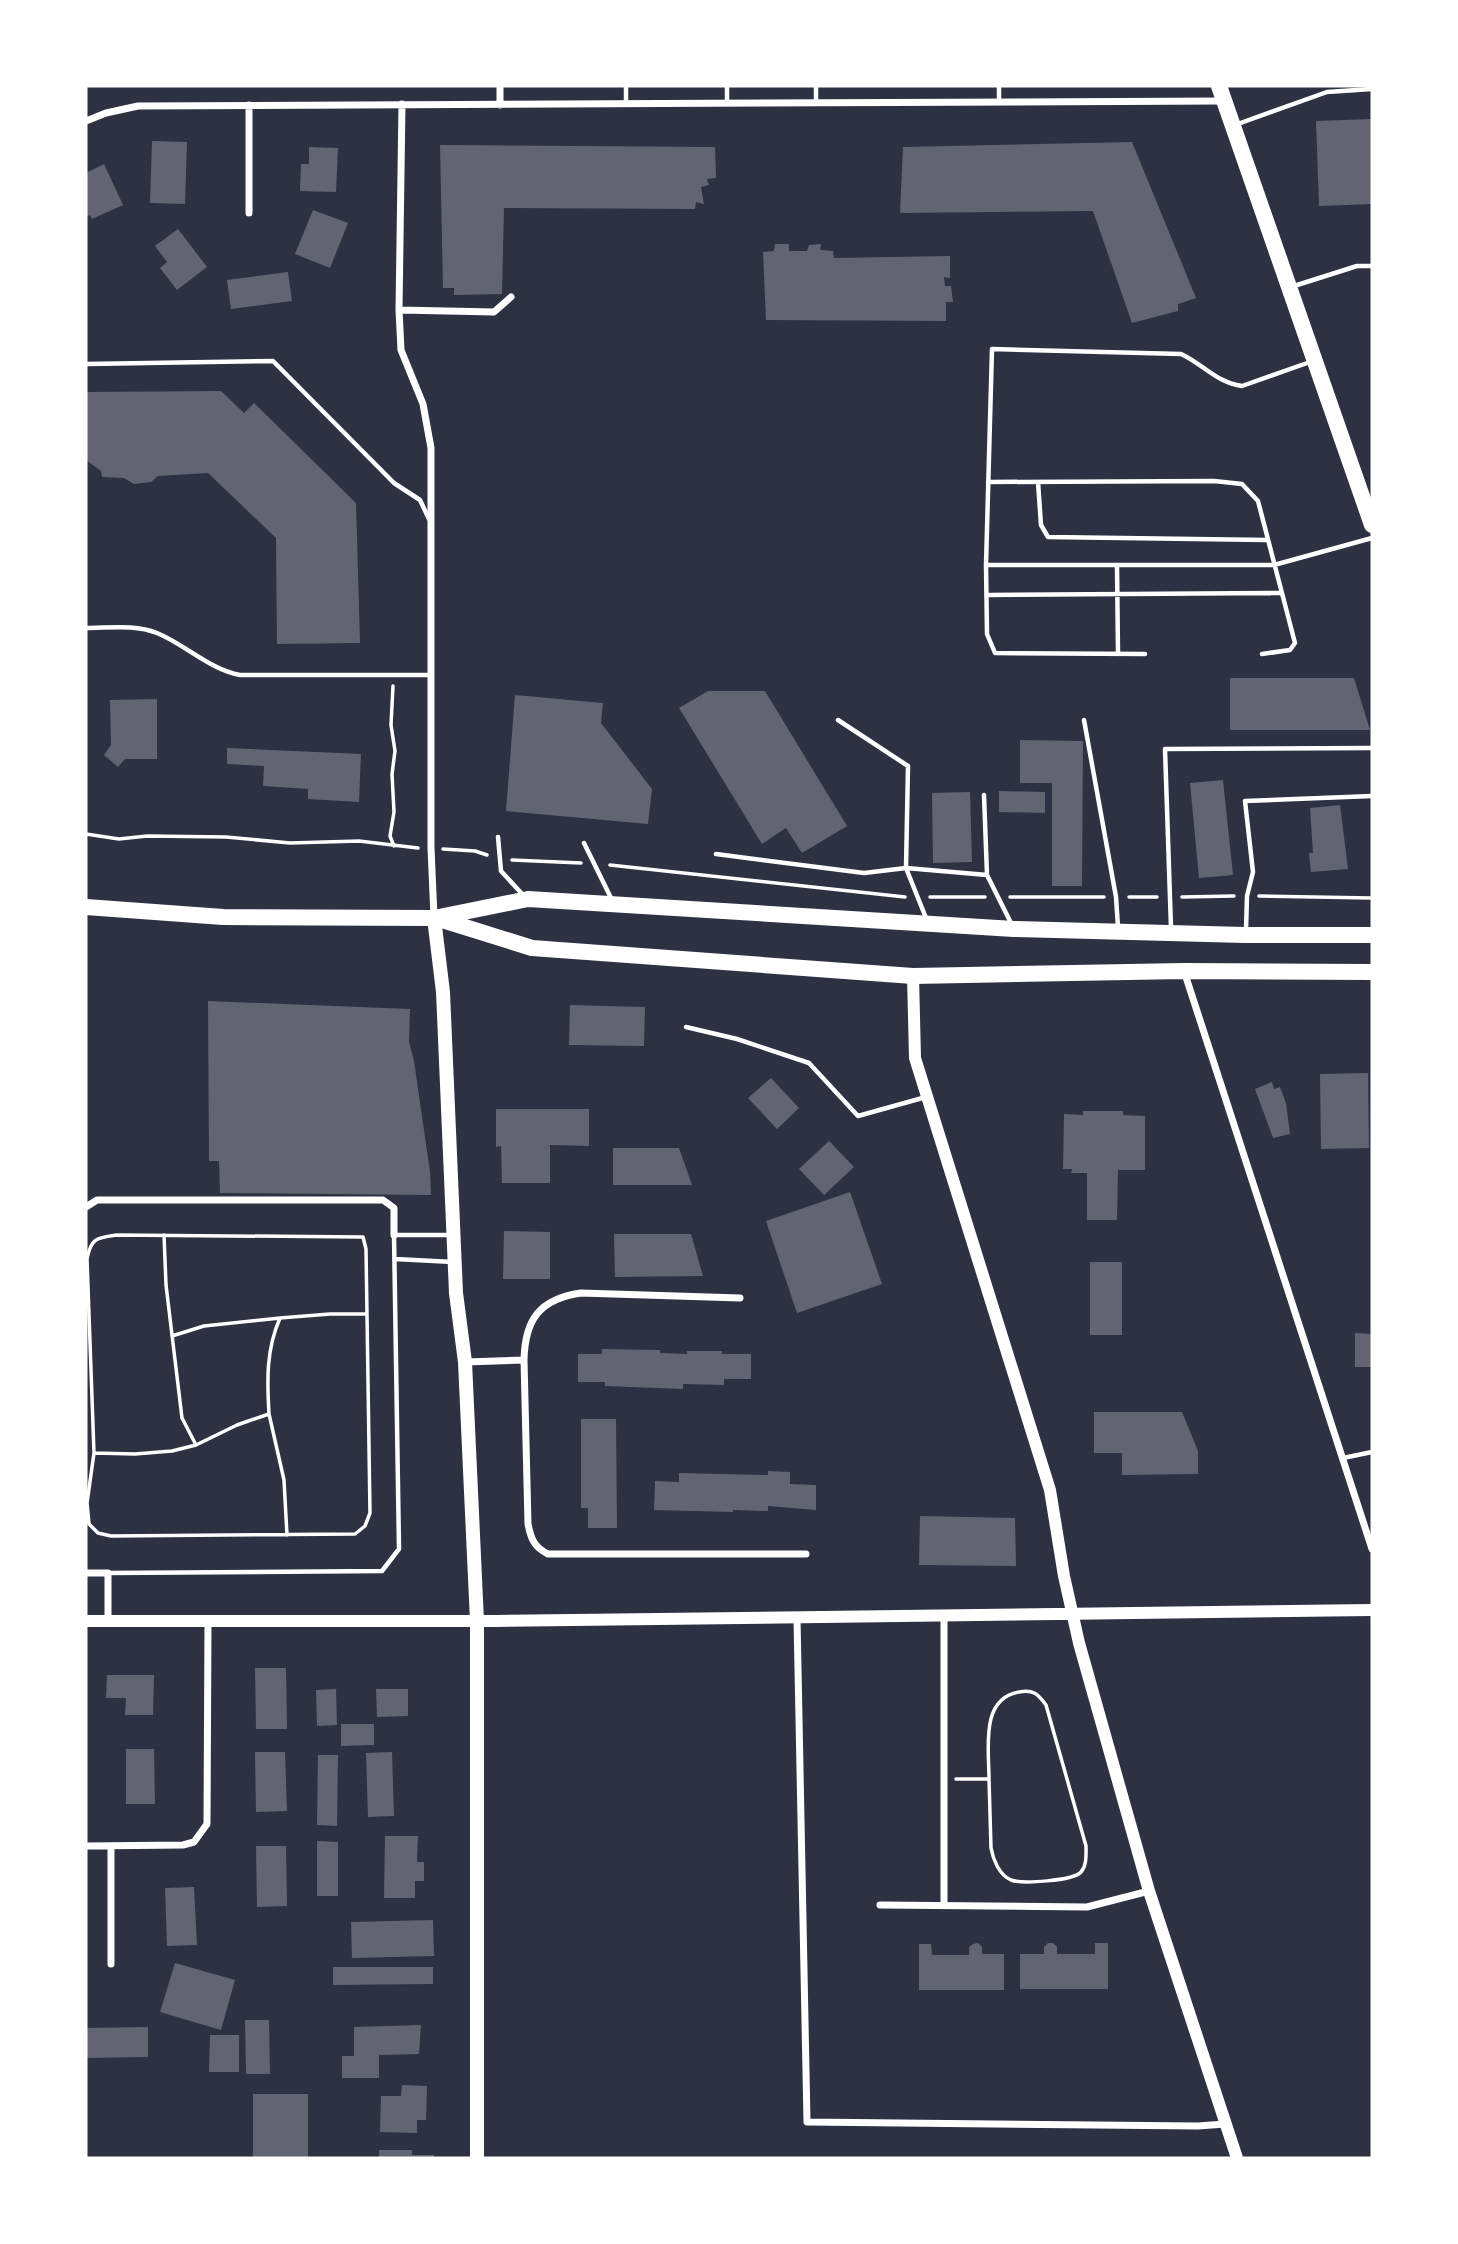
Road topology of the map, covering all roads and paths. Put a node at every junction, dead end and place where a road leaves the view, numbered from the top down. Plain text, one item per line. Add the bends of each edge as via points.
1 (500, 86) edge
2 (626, 86) edge
3 (727, 86) edge
4 (816, 86) edge
5 (999, 86) edge
6 (1372, 89) edge
7 (1222, 93) edge
8 (999, 102) junction
9 (816, 103) junction
10 (402, 104) junction
11 (626, 104) junction
12 (726, 104) junction
13 (249, 105) junction
14 (500, 105) junction
15 (86, 121) edge
16 (1233, 126) junction
17 (249, 214) dead end
18 (1372, 266) edge
19 (1289, 288) junction
20 (511, 298) dead end
21 (399, 310) junction
22 (1315, 360) junction
23 (86, 363) edge
24 (988, 482) junction
25 (1038, 482) junction
26 (431, 523) junction
27 (1372, 526) edge
28 (1372, 538) edge
29 (1268, 540) junction
30 (986, 565) junction
31 (1117, 565) junction
32 (1274, 565) junction
33 (1281, 593) junction
34 (986, 595) junction
35 (1117, 595) junction
36 (86, 628) edge
37 (1118, 653) junction
38 (1145, 654) dead end
39 (1262, 654) dead end
40 (431, 675) junction
41 (393, 686) dead end
42 (838, 720) dead end
43 (1084, 720) dead end
44 (1372, 748) edge
45 (984, 795) dead end
46 (1372, 796) edge
47 (86, 834) edge
48 (498, 836) dead end
49 (584, 843) dead end
50 (716, 854) dead end
51 (906, 868) junction
52 (987, 875) junction
53 (527, 899) junction
54 (614, 904) junction
55 (86, 907) edge
56 (434, 918) junction
57 (928, 922) junction
58 (1014, 929) junction
59 (1118, 931) junction
60 (1171, 932) junction
61 (1245, 935) junction
62 (1372, 935) edge
63 (1184, 971) junction
64 (1372, 972) edge
65 (914, 976) junction
66 (685, 1027) dead end
67 (927, 1096) junction
68 (86, 1207) edge
69 (164, 1235) junction
70 (394, 1235) junction
71 (453, 1235) junction
72 (395, 1259) junction
73 (454, 1262) junction
74 (740, 1298) dead end
75 (367, 1314) junction
76 (280, 1318) junction
77 (172, 1336) junction
78 (524, 1360) junction
79 (465, 1362) junction
80 (269, 1414) junction
81 (196, 1445) junction
82 (94, 1452) junction
83 (1372, 1452) edge
84 (1342, 1458) junction
85 (286, 1535) junction
86 (1372, 1549) edge
87 (806, 1554) dead end
88 (86, 1573) edge
89 (108, 1573) junction
90 (1372, 1610) edge
91 (1072, 1614) junction
92 (944, 1615) junction
93 (797, 1618) junction
94 (86, 1620) edge
95 (108, 1620) junction
96 (477, 1621) junction
97 (208, 1622) junction
98 (989, 1779) junction
99 (943, 1780) junction
100 (86, 1846) edge
101 (111, 1846) junction
102 (1149, 1891) junction
103 (880, 1905) dead end
104 (944, 1905) junction
105 (111, 1964) dead end
106 (1225, 2124) junction
107 (477, 2158) edge
108 (1237, 2158) edge

1 - 14 street
2 - 11 lane
3 - 12 lane
4 - 9 lane
5 - 8 lane
6 - 16 lane via 1327,92
7 - 8 street
7 - 16 main road
8 - 9 street
9 - 12 street
10 - 13 street
10 - 14 street
10 - 21 street
11 - 12 street
11 - 14 street
13 - 15 street via 138,106
13 - 17 street
16 - 19 main road
18 - 19 lane via 1357,266
19 - 22 main road
20 - 21 street via 494,312
21 - 26 street via 401,350 423,404 431,447
22 - 24 lane via 1242,386 1217,378 1181,354 992,349
22 - 27 main road
23 - 26 lane via 273,361 394,483 420,500
24 - 25 lane
24 - 30 lane
25 - 29 lane via 1242,484 1258,501
25 - 29 lane via 1041,525 1048,537
26 - 40 street
28 - 32 lane
29 - 32 lane
30 - 31 lane
30 - 34 lane
31 - 32 lane
31 - 35 lane
32 - 33 lane
33 - 35 lane
33 - 39 lane via 1294,643 1290,650
34 - 35 lane
34 - 37 lane via 987,634 995,653
35 - 37 lane
36 - 40 lane via 141,628 158,633 224,672 240,675
37 - 38 lane
40 - 56 street
41 - 47 path via 394,812 390,836 394,846 226,836 119,839
42 - 51 lane via 908,766
43 - 59 lane
44 - 60 lane via 1165,749
45 - 52 lane
46 - 61 lane via 1245,801 1253,872
48 - 53 lane via 501,871
49 - 54 lane
50 - 51 lane via 864,873
51 - 52 lane
51 - 57 lane
52 - 58 lane
53 - 54 main road
53 - 56 main road
54 - 57 main road
55 - 56 main road via 223,917
56 - 65 main road via 532,948
56 - 71 main road via 443,992
57 - 58 main road
58 - 59 main road
59 - 60 main road
60 - 61 main road
61 - 62 main road
63 - 64 main road
63 - 65 main road
63 - 84 street
65 - 67 street via 915,1058
66 - 67 lane via 809,1063 858,1116
67 - 91 street via 1050,1490
68 - 70 street via 97,1200 383,1200 394,1208
69 - 75 path via 363,1237
69 - 77 path
69 - 82 path via 117,1235 98,1238 89,1246
70 - 71 lane
70 - 72 lane
71 - 73 main road
72 - 73 lane
72 - 89 lane via 399,1549 382,1571
73 - 79 main road
74 - 78 street via 564,1296 534,1316 525,1338
75 - 76 path
75 - 85 path via 370,1513 355,1534
76 - 77 path via 204,1326
76 - 80 path via 267,1363
77 - 81 path via 181,1418
78 - 79 street
78 - 87 street via 528,1524 539,1549 548,1554
79 - 96 main road
80 - 81 path
80 - 85 path via 284,1480
81 - 82 path via 135,1454
82 - 85 path via 87,1503 89,1524 98,1533
83 - 84 lane
84 - 86 street
88 - 89 street
89 - 95 street
90 - 91 street
91 - 92 street
91 - 102 street
92 - 93 street
92 - 99 street
93 - 96 street
93 - 106 street via 807,2122
94 - 95 street
95 - 97 street
96 - 97 street
96 - 107 main road
97 - 101 street via 207,1824 194,1842 183,1845
98 - 98 path via 990,1714 999,1701 1013,1693 1034,1691 1046,1705 1086,1846 1084,1867 1078,1875 1062,1880 1012,1881 1004,1875 993,1858
98 - 99 path
99 - 104 street
100 - 101 street
101 - 105 street
102 - 104 street via 1087,1907
102 - 106 street
103 - 104 street
106 - 108 street

